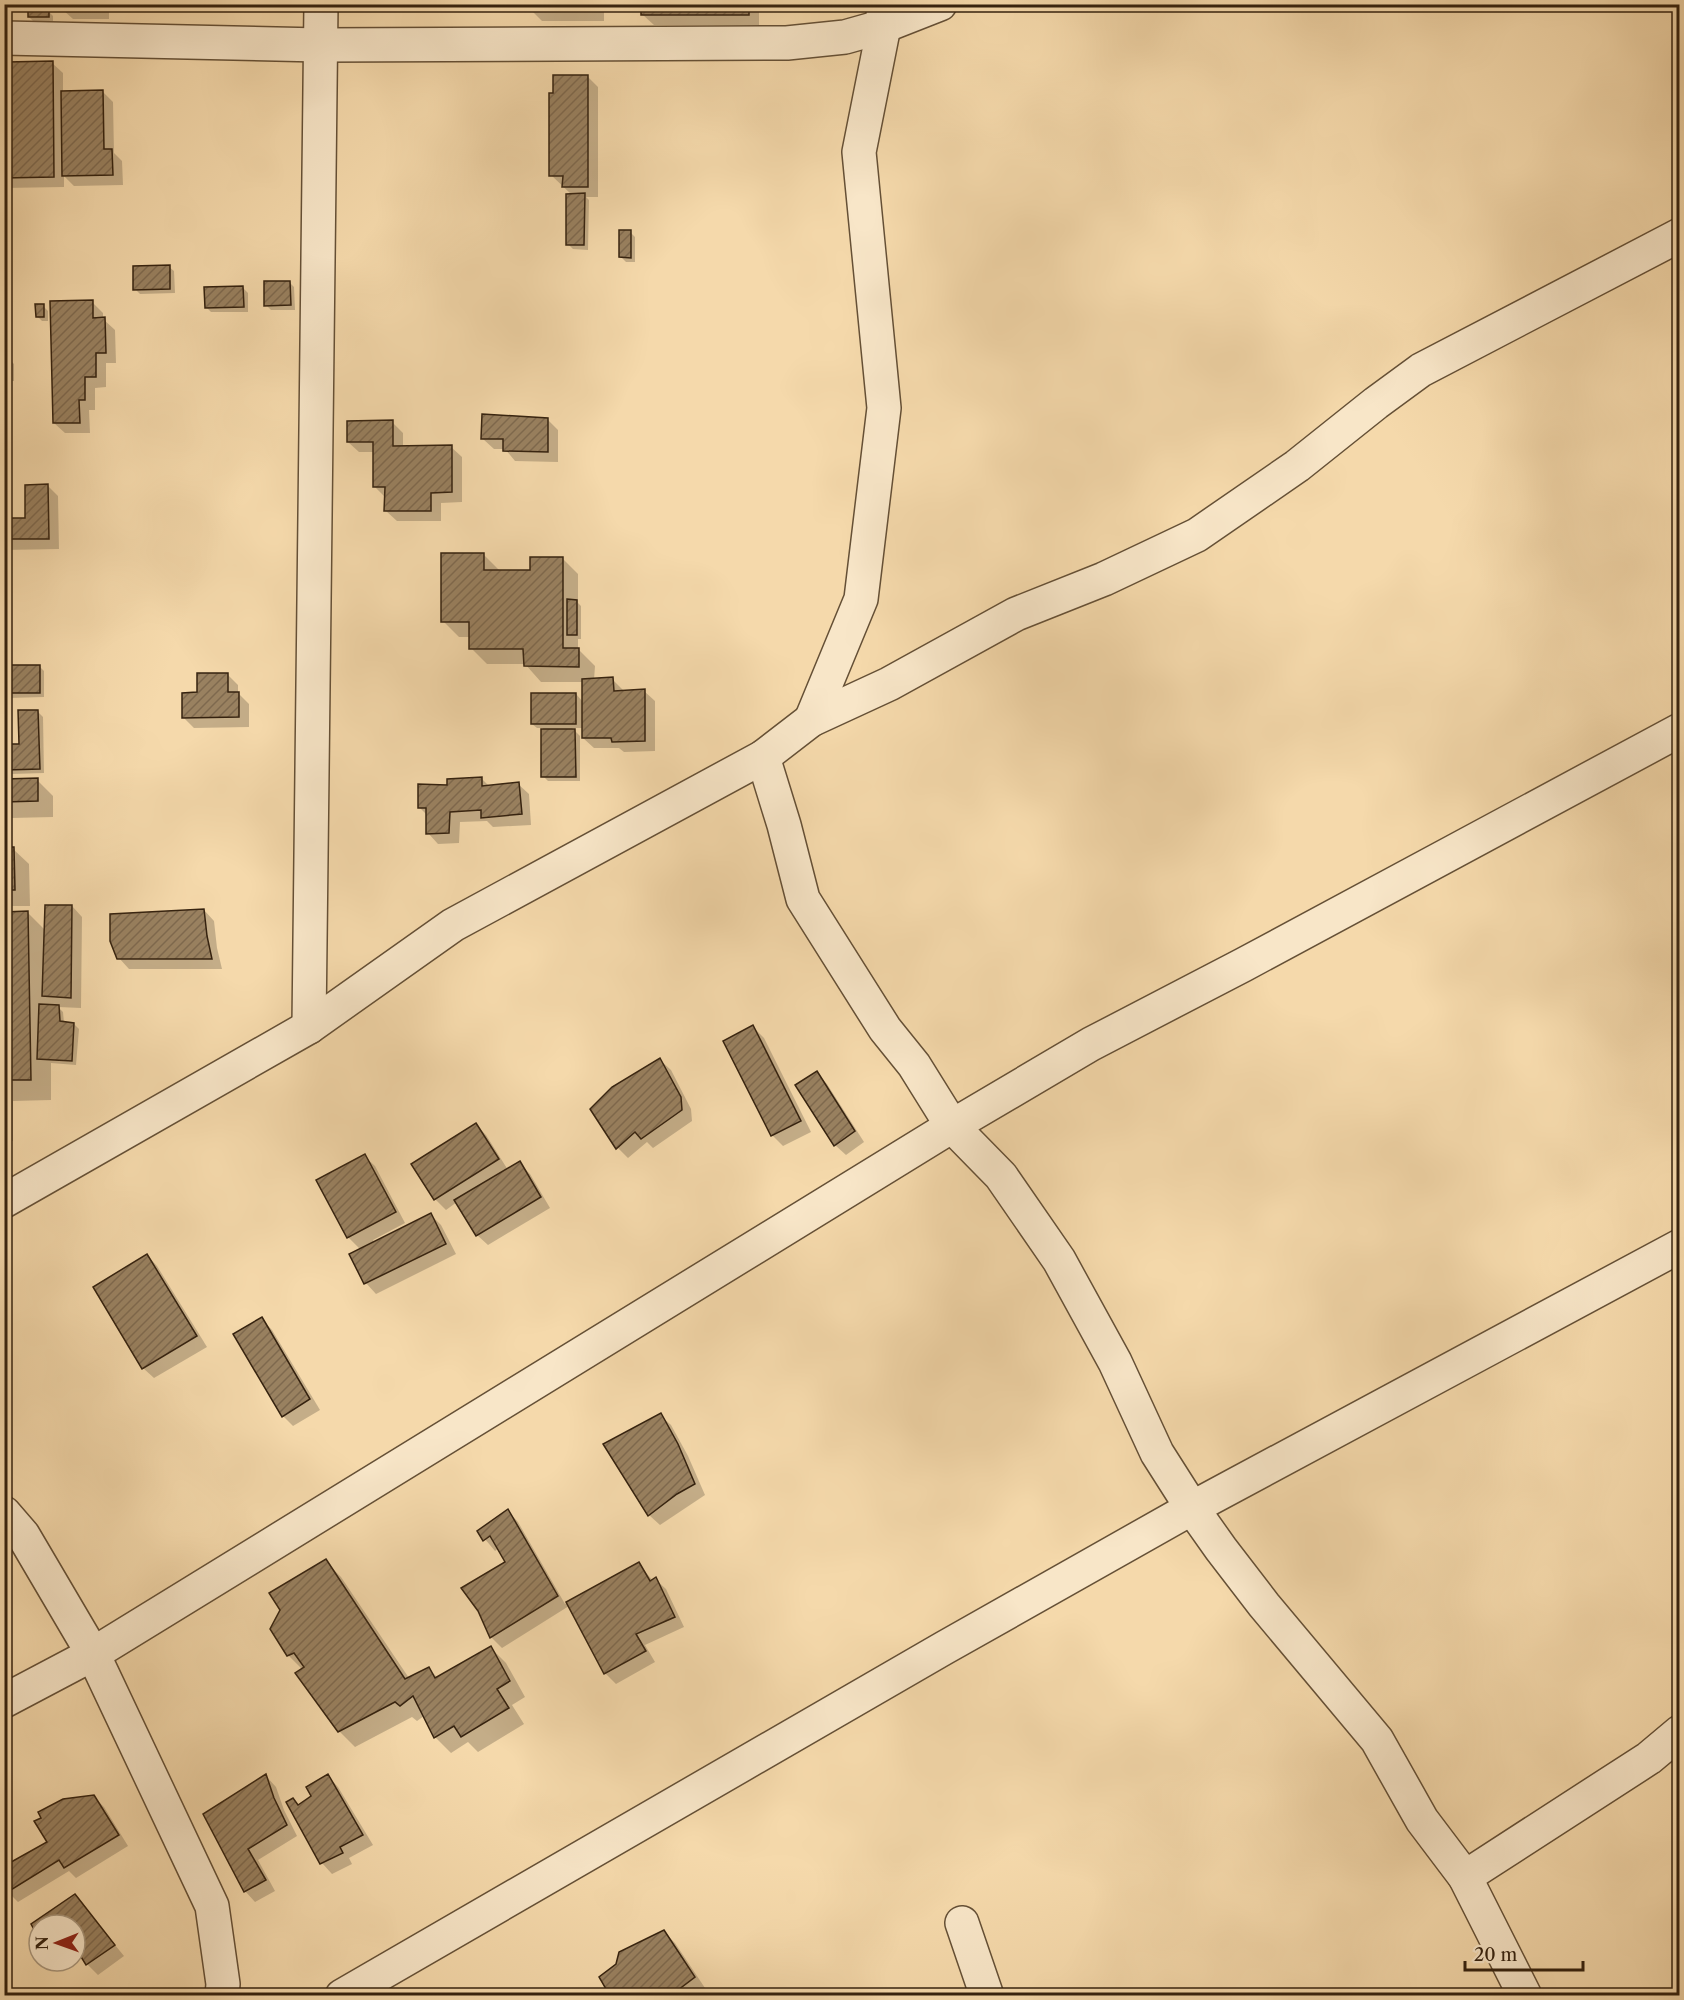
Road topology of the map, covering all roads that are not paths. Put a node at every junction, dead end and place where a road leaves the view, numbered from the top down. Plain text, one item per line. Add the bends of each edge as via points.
1 (321, 4) edge
2 (940, 4) edge
3 (884, 15) edge
4 (4, 38) edge
5 (320, 45) junction
6 (1680, 235) edge
7 (811, 720) junction
8 (1680, 730) edge
9 (763, 757) junction
10 (309, 1027) junction
11 (952, 1126) junction
12 (4, 1201) edge
13 (1680, 1245) edge
14 (1192, 1508) junction
15 (4, 1513) edge
16 (93, 1654) junction
17 (4, 1701) edge
18 (1680, 1732) edge
19 (1465, 1877) junction
20 (962, 1923) dead end
21 (222, 1995) edge
22 (342, 1995) edge
23 (987, 1995) edge
24 (1526, 1995) edge

1 - 5 street
2 - 3 street
3 - 5 street via 845,37 787,43
3 - 7 street via 859,152 884,408 861,599
4 - 5 street
5 - 10 street
6 - 7 street via 1421,370 1297,466 1197,535 1104,579 1016,614 889,684
7 - 9 street
8 - 11 street via 1090,1044
9 - 10 street via 453,925
9 - 11 street via 803,899
10 - 12 street
11 - 14 street via 1001,1176 1059,1260 1115,1362 1157,1453
11 - 16 street
13 - 14 street
14 - 19 street via 1264,1605 1377,1740 1422,1820
14 - 22 street
15 - 16 street via 22,1535
16 - 17 street
16 - 21 street via 212,1906
18 - 19 street via 1649,1758
19 - 24 street
20 - 23 street

